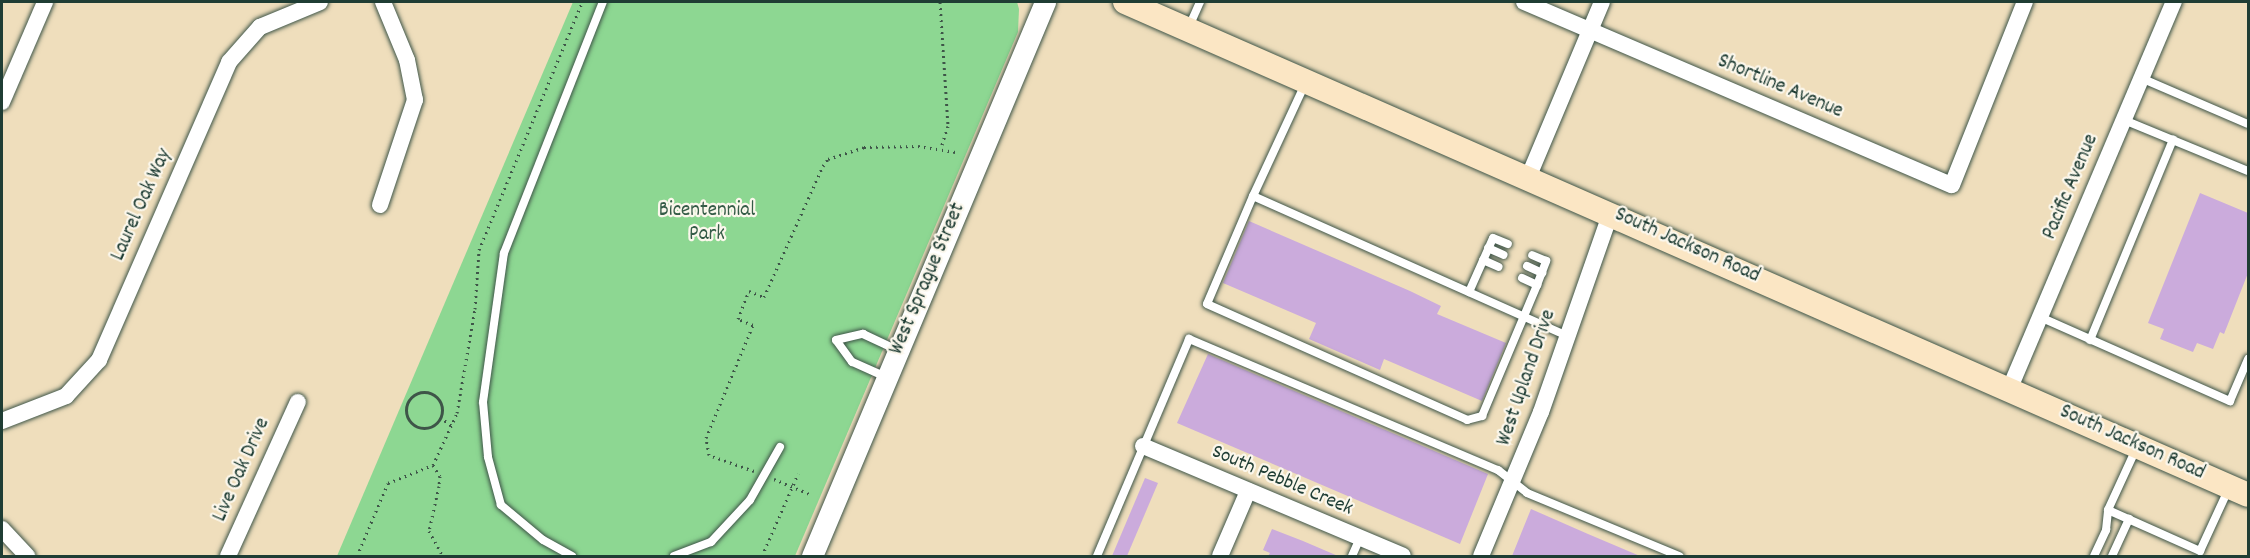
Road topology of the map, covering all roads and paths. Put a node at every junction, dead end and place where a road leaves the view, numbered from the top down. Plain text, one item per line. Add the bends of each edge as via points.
1 (45, 2) edge
2 (320, 2) edge
3 (383, 2) edge
4 (603, 2) edge
5 (940, 2) edge
6 (1044, 2) edge
7 (1125, 2) edge
8 (1200, 2) edge
9 (1524, 2) edge
10 (1602, 2) edge
11 (2025, 2) edge
12 (2174, 2) edge
13 (1149, 6) edge
14 (1188, 29) junction
15 (1590, 30) junction
16 (2141, 78) junction
17 (1306, 81) junction
18 (2, 102) edge
19 (2124, 120) junction
20 (2248, 124) edge
21 (2173, 140) junction
22 (941, 148) junction
23 (956, 152) dead end
24 (2248, 171) edge
25 (1528, 178) junction
26 (1253, 196) junction
27 (380, 205) dead end
28 (1611, 212) junction
29 (1508, 244) dead end
30 (1488, 248) junction
31 (1504, 255) dead end
32 (1532, 255) dead end
33 (1483, 260) junction
34 (1527, 266) dead end
35 (1499, 267) dead end
36 (1542, 273) junction
37 (1522, 278) dead end
38 (1537, 285) junction
39 (1469, 292) junction
40 (1524, 316) junction
41 (2040, 317) junction
42 (1565, 335) junction
43 (2090, 340) junction
44 (899, 350) junction
45 (2248, 359) edge
46 (887, 377) junction
47 (2009, 390) junction
48 (298, 402) dead end
49 (440, 417) junction
50 (2, 421) edge
51 (452, 426) dead end
52 (1143, 446) junction
53 (2137, 446) junction
54 (780, 447) dead end
55 (798, 474) dead end
56 (764, 475) junction
57 (1514, 482) junction
58 (793, 486) junction
59 (1248, 491) junction
60 (2239, 491) edge
61 (812, 495) dead end
62 (2108, 510) junction
63 (2129, 519) junction
64 (2, 529) edge
65 (1360, 538) junction
66 (2199, 554) edge
67 (27, 556) edge
68 (228, 556) edge
69 (357, 556) edge
70 (443, 556) edge
71 (572, 556) edge
72 (674, 556) edge
73 (762, 556) edge
74 (812, 556) edge
75 (1097, 556) edge
76 (1220, 556) edge
77 (1352, 556) edge
78 (1403, 556) edge
79 (1482, 556) edge
80 (1678, 556) edge
81 (2094, 556) edge
82 (2112, 556) edge

1 - 18 street
2 - 50 street, Laurel Oak Way via 260,27 229,62 99,360 66,396
3 - 27 street via 407,60 415,100
4 - 71 lane via 504,253 483,402 488,457 501,505 543,540
5 - 22 path via 948,126
6 - 44 street, West Sprague Street
7 - 13 main road, South Jackson Road
8 - 14 lane
9 - 15 street, Shortline Avenue
10 - 15 street
11 - 15 street, Shortline Avenue via 1952,186
12 - 16 street, Pacific Avenue
13 - 14 main road, South Jackson Road
14 - 17 main road, South Jackson Road
15 - 25 street
16 - 19 street, Pacific Avenue
16 - 20 lane
17 - 25 main road, South Jackson Road
17 - 26 lane
19 - 21 lane
19 - 41 street, Pacific Avenue
21 - 24 lane
21 - 43 lane
22 - 23 path
22 - 56 path via 864,147 828,159 764,297 749,291 738,319 753,326 706,438 706,448 709,454
25 - 28 main road, South Jackson Road
26 - 39 lane
26 - 40 lane via 1207,304 1467,420 1482,416
28 - 42 street, West Upland Drive
28 - 47 main road, South Jackson Road
29 - 30 lane via 1492,238
30 - 31 lane
30 - 33 lane
32 - 36 lane via 1546,261
33 - 35 lane
33 - 39 lane
34 - 36 lane
36 - 38 lane
37 - 38 lane
38 - 40 lane
39 - 40 lane
40 - 42 lane
41 - 43 lane
41 - 47 street, Pacific Avenue
42 - 57 street, West Upland Drive
43 - 45 lane via 2230,401
44 - 46 street, West Sprague Street
44 - 46 lane via 863,334 836,340 852,362
46 - 74 street, West Sprague Street
47 - 53 main road, South Jackson Road
48 - 68 street, Live Oak Drive
49 - 49 path via 441,406 430,393 414,394 407,403 409,421 420,427 431,426
49 - 51 path
52 - 57 lane via 1189,339 1498,470
52 - 59 street, South Pebble Creek
52 - 75 lane
53 - 60 main road, South Jackson Road
53 - 62 lane
54 - 56 lane
55 - 58 path
56 - 58 path
56 - 72 lane via 750,500 711,542
57 - 79 street, West Upland Drive
57 - 80 lane via 1527,493
58 - 61 path
58 - 73 path
59 - 65 street, South Pebble Creek
59 - 76 street
60 - 66 lane
62 - 63 lane
62 - 81 lane via 2106,530
63 - 66 lane
63 - 82 lane
64 - 67 street
65 - 77 lane
65 - 78 street, South Pebble Creek
69 - 70 path via 388,483 433,465 440,476 429,531

